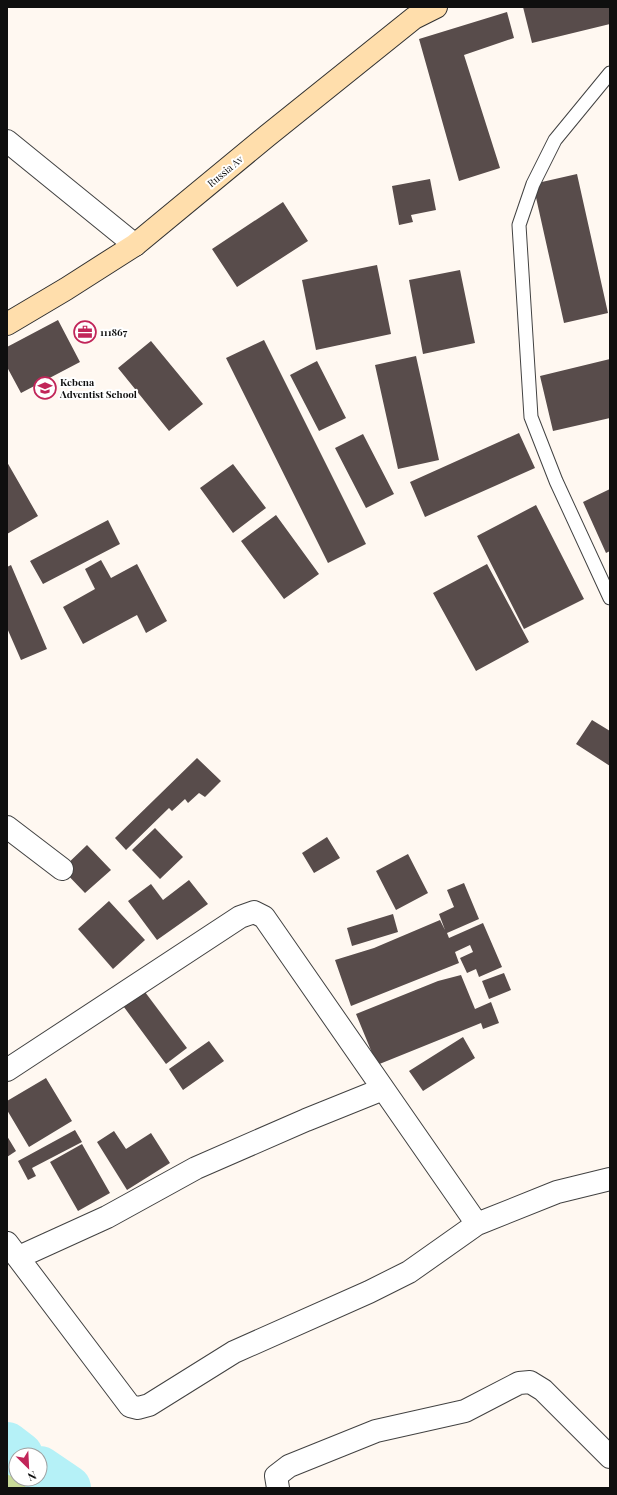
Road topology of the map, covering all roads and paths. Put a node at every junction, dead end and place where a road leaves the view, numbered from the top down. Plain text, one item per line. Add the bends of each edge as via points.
1 (436, 7) edge
2 (610, 73) edge
3 (7, 142) edge
4 (135, 245) junction
5 (7, 324) edge
6 (610, 598) edge
7 (7, 827) edge
8 (62, 869) dead end
9 (7, 1070) edge
10 (383, 1089) junction
11 (610, 1180) edge
12 (477, 1224) junction
13 (13, 1250) edge
14 (610, 1456) edge
15 (278, 1488) edge

1 - 4 main road, Russia Av via 414,18
2 - 6 lane via 555,140 533,184 519,225 531,417 556,481
3 - 4 street
4 - 5 main road, Russia Av
7 - 8 street
9 - 10 street via 240,917 254,912 264,917
10 - 12 street
10 - 13 street via 196,1168 107,1216
11 - 12 street via 557,1192
12 - 13 street via 409,1272 234,1352 149,1405 138,1408 130,1406
14 - 15 street via 543,1390 530,1382 519,1383 465,1411 376,1431 289,1466 276,1476

